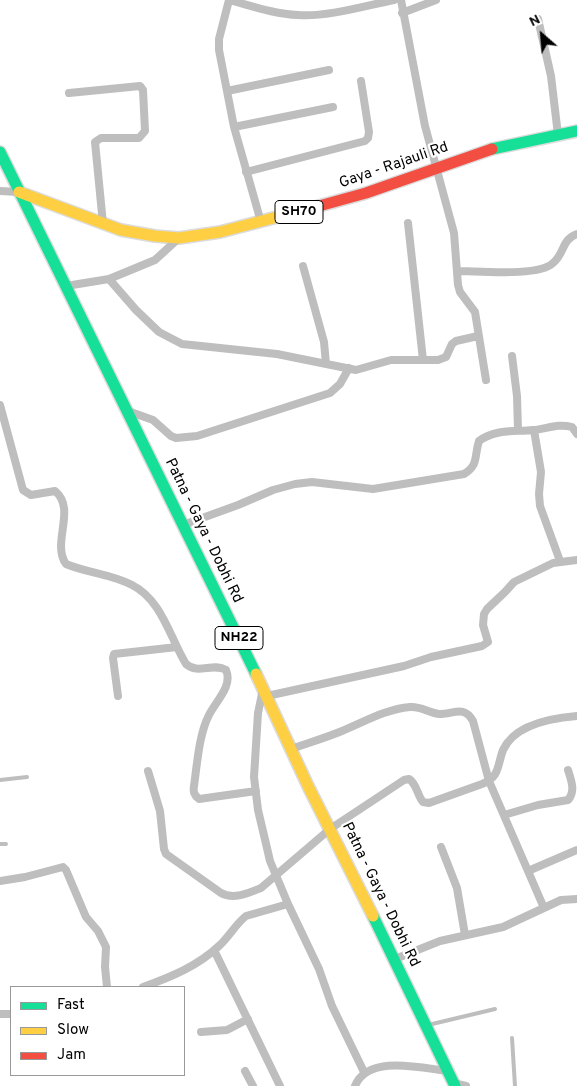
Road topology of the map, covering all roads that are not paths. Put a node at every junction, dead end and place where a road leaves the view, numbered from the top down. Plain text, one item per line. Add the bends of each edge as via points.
1 (229, 0) edge
2 (394, 0) edge
3 (401, 0) edge
4 (436, 0) edge
5 (402, 13) junction
6 (538, 20) dead end
7 (329, 70) dead end
8 (361, 81) dead end
9 (227, 91) junction
10 (69, 93) dead end
11 (334, 107) dead end
12 (234, 127) junction
13 (577, 131) edge
14 (558, 135) junction
15 (0, 152) edge
16 (436, 167) junction
17 (246, 172) junction
18 (0, 191) edge
19 (19, 192) junction
20 (261, 222) junction
21 (408, 223) dead end
22 (104, 224) junction
23 (577, 234) edge
24 (179, 238) junction
25 (303, 266) dead end
26 (456, 271) junction
27 (109, 279) junction
28 (66, 286) junction
29 (478, 336) junction
30 (512, 356) dead end
31 (423, 360) junction
32 (326, 364) junction
33 (349, 368) junction
34 (486, 380) dead end
35 (0, 405) edge
36 (128, 411) junction
37 (518, 430) junction
38 (534, 430) junction
39 (577, 434) edge
40 (183, 525) junction
41 (577, 560) edge
42 (560, 561) junction
43 (177, 647) junction
44 (265, 692) junction
45 (118, 696) dead end
46 (577, 716) edge
47 (291, 749) junction
48 (568, 770) dead end
49 (148, 771) dead end
50 (27, 777) dead end
51 (0, 780) edge
52 (489, 781) junction
53 (256, 791) junction
54 (504, 815) junction
55 (330, 829) junction
56 (0, 844) edge
57 (6, 844) dead end
58 (441, 847) dead end
59 (577, 850) edge
60 (528, 870) junction
61 (277, 876) junction
62 (0, 881) edge
63 (577, 899) edge
64 (288, 904) junction
65 (544, 908) junction
66 (465, 935) junction
67 (214, 950) junction
68 (395, 959) junction
69 (107, 986) edge
70 (146, 986) edge
71 (495, 1010) dead end
72 (248, 1019) junction
73 (426, 1026) junction
74 (201, 1032) dead end
75 (512, 1038) dead end
76 (245, 1071) dead end
77 (448, 1071) junction
78 (364, 1072) junction
79 (454, 1084) edge
80 (252, 1086) edge
81 (280, 1086) edge
82 (355, 1086) edge
83 (466, 1086) edge
84 (515, 1086) edge

1 - 2 street via 278,13 300,15
1 - 9 street via 219,39
3 - 5 street
4 - 5 street
5 - 16 street
6 - 14 street via 551,76
7 - 9 street
8 - 17 street via 368,138
9 - 12 street
10 - 22 street via 140,86 143,90 146,132 139,138 101,138 95,142
11 - 12 street
12 - 17 street
13 - 14 main road, Gaya - Rajauli Rd / SH70
14 - 16 main road, Gaya - Rajauli Rd / SH70 via 486,150
15 - 19 main road, Patna - Gaya - Dobhi Rd / NH22
16 - 20 main road, Gaya - Rajauli Rd / SH70 via 366,193
16 - 26 street via 454,233
17 - 20 street
18 - 19 street
19 - 22 main road, Gaya - Rajauli Rd / SH70
19 - 28 main road, Patna - Gaya - Dobhi Rd / NH22
20 - 24 main road, Gaya - Rajauli Rd / SH70
21 - 31 street
22 - 24 main road, Gaya - Rajauli Rd / SH70 via 138,233
23 - 26 street via 567,238 559,256 545,268 524,272
24 - 27 street via 155,260
25 - 32 street via 324,342
26 - 29 street via 460,292 474,312
27 - 28 street
27 - 32 street via 159,332 182,344 277,354
28 - 36 main road, Patna - Gaya - Dobhi Rd / NH22
29 - 31 street via 456,341 442,359
29 - 34 street
30 - 37 street
31 - 33 street via 391,360 364,369
32 - 33 street
33 - 36 street via 340,384 330,392 196,436 176,438 153,420
35 - 43 street via 23,490 31,495 55,491 59,494 64,514 61,555 66,564 132,584 146,594
36 - 40 main road, Patna - Gaya - Dobhi Rd / NH22
37 - 38 street
37 - 40 street via 495,433 479,441 475,464 464,474 373,489 312,482 295,484
38 - 39 street via 565,425 572,427
38 - 42 street via 541,472 540,506
40 - 44 main road, Patna - Gaya - Dobhi Rd / NH22
41 - 42 street
42 - 44 street via 514,582 487,609 483,619 488,642 482,646 404,666
43 - 45 street via 114,654
43 - 53 street via 189,667 221,667 227,673 225,690 203,731 194,786 196,796 199,799
44 - 47 main road, Patna - Gaya - Dobhi Rd / NH22
44 - 53 street via 259,706 256,735
46 - 52 street via 549,720 517,733 510,739 498,770
47 - 52 street via 402,708 418,706 439,714 462,711 473,721
47 - 55 main road, Patna - Gaya - Dobhi Rd / NH22
48 - 54 street via 573,790 571,798
49 - 61 street via 160,811 166,854 225,895 252,892
50 - 51 lane
52 - 54 street
52 - 55 street via 428,803 420,799 413,781 404,780
53 - 61 street via 266,848
54 - 60 street
55 - 61 street
55 - 68 main road, Patna - Gaya - Dobhi Rd / NH22
56 - 57 lane
58 - 66 street via 457,888
59 - 60 street
60 - 65 street
61 - 64 street
62 - 69 street via 63,867 86,918 106,947
63 - 65 street via 561,900
64 - 67 street via 246,916
64 - 78 street
65 - 66 street via 503,927
66 - 68 street
67 - 70 street via 186,970
67 - 72 street
68 - 73 main road, Patna - Gaya - Dobhi Rd / NH22
71 - 73 lane
72 - 74 street via 226,1030
72 - 81 street
73 - 77 main road, Patna - Gaya - Dobhi Rd / NH22
75 - 84 lane
76 - 80 street
77 - 78 street via 393,1066
77 - 79 main road, Patna - Gaya - Dobhi Rd / NH22
78 - 82 street
79 - 83 street

